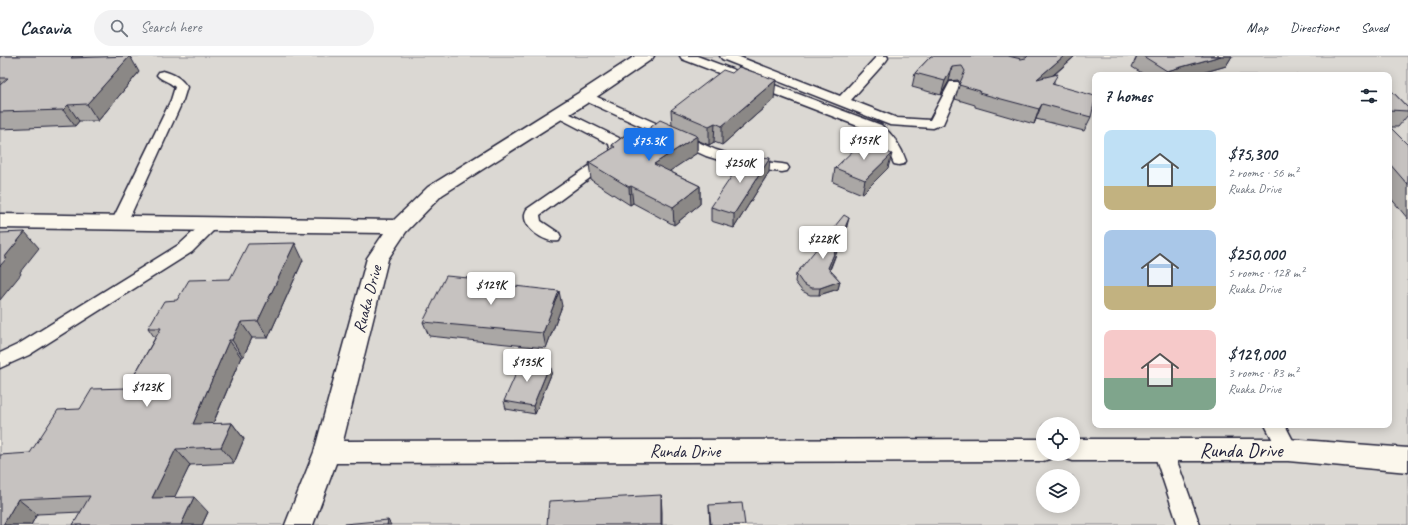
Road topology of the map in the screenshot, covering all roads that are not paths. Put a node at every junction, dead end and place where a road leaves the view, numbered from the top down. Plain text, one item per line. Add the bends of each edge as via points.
1 (646, 56) edge
2 (686, 56) edge
3 (726, 56) edge
4 (882, 58) dead end
5 (163, 75) dead end
6 (954, 85) dead end
7 (586, 96) junction
8 (842, 102) junction
9 (560, 113) junction
10 (899, 160) dead end
11 (782, 168) dead end
12 (0, 221) edge
13 (119, 223) junction
14 (211, 225) junction
15 (398, 228) junction
16 (553, 236) dead end
17 (0, 361) edge
18 (1277, 428) edge
19 (1036, 450) edge
20 (1080, 450) edge
21 (1163, 450) junction
22 (1288, 450) junction
23 (328, 452) junction
24 (1408, 460) edge
25 (299, 525) edge
26 (1189, 525) edge

1 - 7 street, Ruaka Drive
2 - 10 lane via 876,128 895,148
3 - 8 lane
4 - 8 lane
5 - 13 lane via 174,79 181,87
6 - 8 lane via 938,120 933,124 895,122
7 - 9 street, Ruaka Drive
7 - 11 lane via 711,153 745,164
9 - 15 street, Ruaka Drive via 435,191
9 - 16 lane via 614,141 618,152 532,214 533,223
12 - 13 street
13 - 14 street
14 - 15 street
14 - 17 lane via 186,248 23,350
15 - 23 street, Ruaka Drive via 378,258
18 - 22 lane
19 - 23 street, Runda Drive
20 - 21 street, Runda Drive
21 - 22 street, Runda Drive
21 - 26 lane
22 - 24 street, Runda Drive
23 - 25 street, Ruaka Drive

